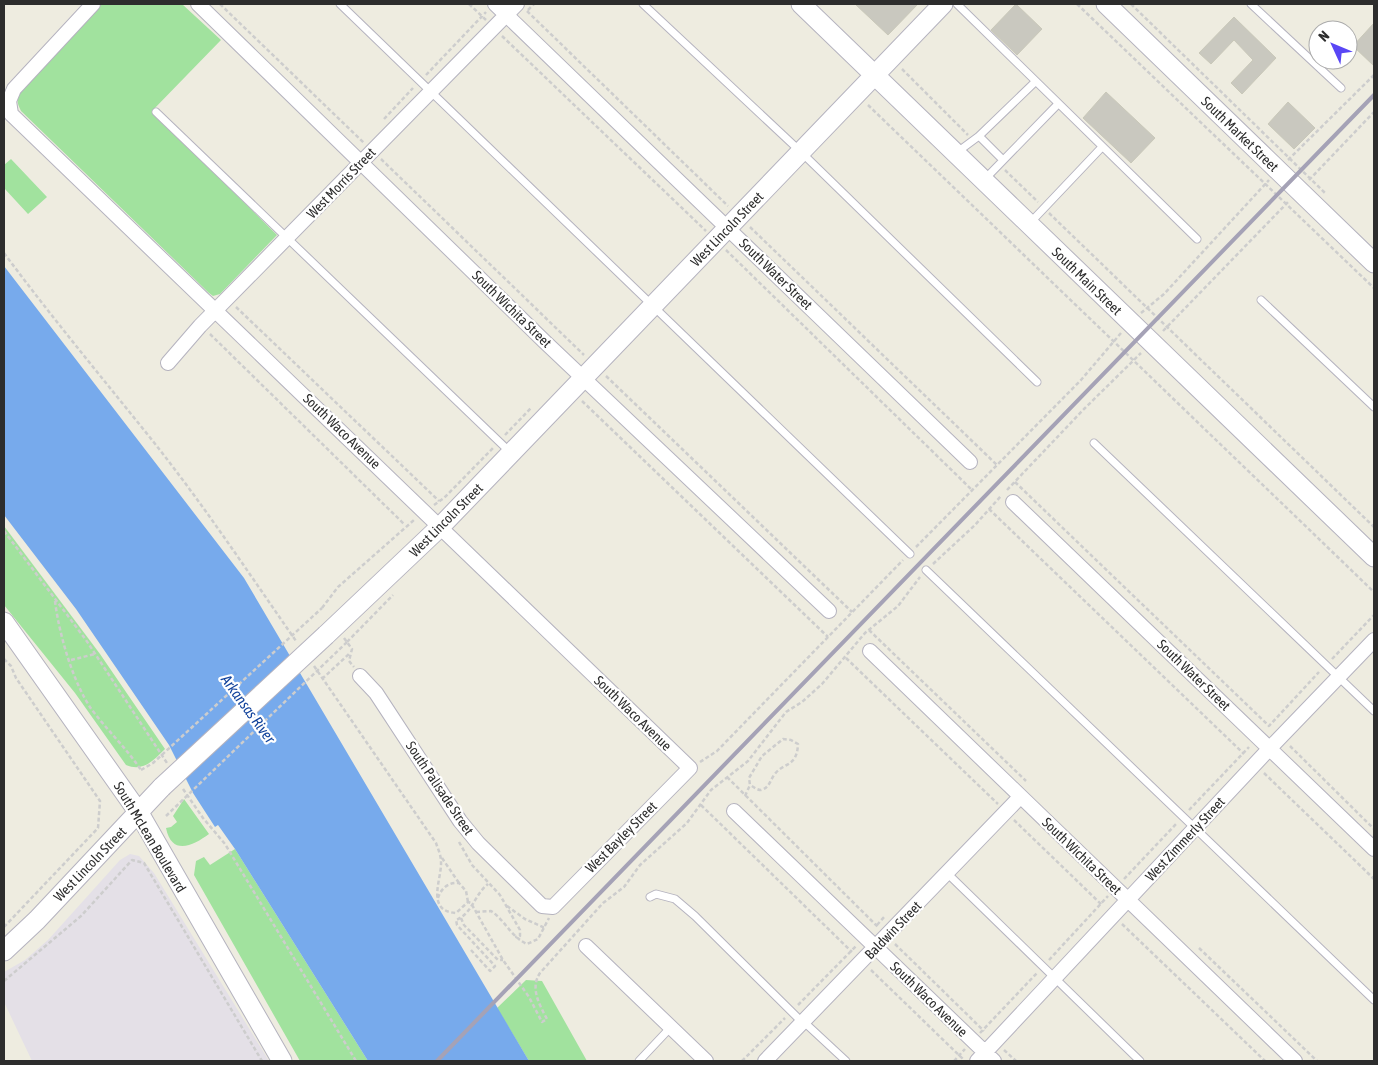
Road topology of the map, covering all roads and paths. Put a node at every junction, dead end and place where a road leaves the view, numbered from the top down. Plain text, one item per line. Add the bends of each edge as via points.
1 (93, 4) edge
2 (198, 4) edge
3 (220, 4) edge
4 (340, 4) edge
5 (468, 4) edge
6 (495, 4) edge
7 (643, 4) edge
8 (801, 4) edge
9 (943, 4) edge
10 (957, 4) edge
11 (1077, 4) edge
12 (1106, 4) edge
13 (1131, 4) edge
14 (1251, 4) edge
15 (520, 6) edge
16 (506, 14) junction
17 (492, 27) junction
18 (874, 74) junction
19 (1374, 75) edge
20 (1036, 82) junction
21 (1341, 88) dead end
22 (430, 90) junction
23 (1058, 104) junction
24 (862, 111) dead end
25 (156, 112) dead end
26 (1374, 112) edge
27 (979, 136) junction
28 (1102, 146) junction
29 (372, 151) junction
30 (801, 152) junction
31 (955, 153) junction
32 (1291, 158) junction
33 (1003, 160) junction
34 (362, 161) junction
35 (1272, 177) junction
36 (983, 180) junction
37 (1293, 197) junction
38 (1028, 224) junction
39 (727, 231) junction
40 (288, 238) junction
41 (1198, 239) dead end
42 (4, 253) edge
43 (1374, 263) edge
44 (1374, 288) edge
45 (1261, 300) dead end
46 (654, 306) junction
47 (236, 307) dead end
48 (1148, 308) junction
49 (217, 311) junction
50 (1130, 322) junction
51 (1167, 327) junction
52 (1114, 341) junction
53 (1152, 343) junction
54 (590, 348) dead end
55 (1134, 360) junction
56 (168, 363) dead end
57 (587, 379) junction
58 (1036, 382) dead end
59 (532, 407) dead end
60 (1374, 407) edge
61 (1094, 443) dead end
62 (505, 447) junction
63 (970, 462) dead end
64 (997, 465) junction
65 (1015, 482) junction
66 (972, 490) junction
67 (439, 501) junction
68 (1013, 502) dead end
69 (989, 509) junction
70 (425, 511) junction
71 (441, 526) junction
72 (1374, 527) edge
73 (4, 531) edge
74 (910, 554) junction
75 (1374, 557) edge
76 (926, 570) junction
77 (1374, 592) edge
78 (55, 600) junction
79 (829, 611) dead end
80 (852, 612) junction
81 (1374, 615) edge
82 (4, 622) edge
83 (869, 630) junction
84 (331, 631) junction
85 (828, 636) junction
86 (1374, 640) edge
87 (347, 642) junction
88 (300, 647) dead end
89 (870, 651) dead end
90 (95, 654) junction
91 (350, 654) junction
92 (846, 658) junction
93 (4, 659) edge
94 (71, 660) junction
95 (311, 663) dead end
96 (1326, 665) junction
97 (360, 676) joint
98 (1339, 677) junction
99 (322, 679) junction
100 (1374, 711) edge
101 (1269, 726) junction
102 (1281, 737) junction
103 (1270, 748) junction
104 (755, 752) junction
105 (762, 756) junction
106 (1255, 764) junction
107 (690, 768) junction
108 (170, 769) dead end
109 (727, 777) junction
110 (181, 785) dead end
111 (750, 785) junction
112 (1030, 786) dead end
113 (745, 796) junction
114 (1020, 797) junction
115 (701, 805) junction
116 (734, 811) dead end
117 (1006, 812) junction
118 (139, 813) junction
119 (166, 816) dead end
120 (1195, 829) junction
121 (1374, 829) edge
122 (458, 840) dead end
123 (1374, 849) edge
124 (441, 856) junction
125 (948, 874) junction
126 (1121, 874) dead end
127 (1374, 879) edge
128 (460, 884) junction
129 (488, 884) junction
130 (1133, 896) junction
131 (650, 897) dead end
132 (438, 899) junction
133 (468, 902) junction
134 (506, 905) junction
135 (473, 906) junction
136 (553, 907) junction
137 (476, 912) junction
138 (1114, 916) junction
139 (461, 918) junction
140 (4, 927) edge
141 (545, 928) junction
142 (516, 937) junction
143 (888, 937) junction
144 (1195, 945) dead end
145 (586, 946) dead end
146 (876, 948) junction
147 (471, 950) dead end
148 (4, 951) edge
149 (503, 960) junction
150 (863, 962) junction
151 (1055, 979) junction
152 (4, 981) edge
153 (1374, 1000) edge
154 (803, 1022) junction
155 (671, 1027) junction
156 (996, 1042) junction
157 (985, 1059) edge
158 (262, 1061) edge
159 (282, 1061) edge
160 (356, 1061) edge
161 (639, 1061) edge
162 (706, 1061) edge
163 (765, 1061) edge
164 (846, 1061) edge
165 (965, 1061) edge
166 (1016, 1061) edge
167 (1140, 1061) edge
168 (1265, 1061) edge
169 (1295, 1061) edge
170 (1317, 1061) edge

1 - 49 street, South Waco Avenue via 14,89 9,101 11,114
2 - 34 street, South Wichita Street
3 - 29 path
4 - 22 lane
5 - 17 path
6 - 16 street, South Water Street
7 - 30 lane
8 - 18 street, South Main Street
9 - 18 street, West Lincoln Street
10 - 20 lane
11 - 35 path
12 - 35 street, South Market Street
13 - 32 path
14 - 21 lane
15 - 16 street, West Morris Street
15 - 39 path
16 - 17 street, West Morris Street
16 - 39 street, South Water Street
17 - 22 street, West Morris Street
17 - 39 path
18 - 30 street, West Lincoln Street
18 - 31 street, South Main Street
19 - 32 path
20 - 23 lane
20 - 27 lane
22 - 29 street, West Morris Street
22 - 46 lane
23 - 28 lane
23 - 33 lane
24 - 52 path via 868,104 876,110
25 - 40 lane
26 - 37 path
27 - 31 lane
27 - 33 lane
28 - 38 lane
28 - 41 lane
29 - 34 street, West Morris Street
29 - 57 path
30 - 39 street, West Lincoln Street
30 - 58 lane
31 - 36 street, South Main Street
32 - 35 path
33 - 36 lane
34 - 40 street, West Morris Street
34 - 57 street, South Wichita Street
35 - 37 street, South Market Street
35 - 37 path
35 - 48 path
36 - 38 street, South Main Street
37 - 43 street, South Market Street
37 - 44 path
37 - 51 path
38 - 50 street, South Main Street
39 - 46 street, West Lincoln Street
39 - 63 street, South Water Street
39 - 64 path
39 - 66 path
40 - 49 street, West Morris Street
40 - 62 lane
42 - 88 path via 192,493
45 - 60 lane
46 - 57 street, West Lincoln Street
46 - 74 lane
47 - 67 path
48 - 50 path
48 - 51 path
49 - 56 street, West Morris Street
49 - 70 street, South Waco Avenue
50 - 52 path
50 - 53 street, South Main Street
51 - 53 path
51 - 72 path
52 - 55 path
52 - 64 path via 1081,380
53 - 55 path
53 - 75 street, South Main Street
54 - 57 path
55 - 65 path
55 - 77 path
57 - 62 street, West Lincoln Street
57 - 79 street, South Wichita Street
57 - 80 path
57 - 85 path
59 - 62 path
61 - 96 lane
62 - 67 path
62 - 71 street, West Lincoln Street
64 - 66 path
65 - 69 path
65 - 101 path
66 - 74 path
67 - 70 path
68 - 103 street, South Water Street
69 - 76 path
69 - 106 path
70 - 71 street, South Waco Avenue
70 - 94 path, bridge via 405,525 338,587 322,608 153,763 141,770 92,709 81,691
71 - 84 street, West Lincoln Street
71 - 107 street, South Waco Avenue
73 - 78 path
74 - 80 path
76 - 83 path via 898,606
76 - 120 lane
78 - 90 path
78 - 94 path via 58,621
80 - 85 path
81 - 96 path
82 - 118 street, South McLean Boulevard
83 - 92 path
83 - 112 path
84 - 87 path
84 - 118 street, West Lincoln Street, bridge via 162,787
85 - 107 path via 717,752
86 - 98 street, West Zimmerly Street
87 - 91 path via 352,649
87 - 119 path, bridge
89 - 114 street, South Wichita Street
90 - 94 path
90 - 108 path
91 - 97 path via 349,661
91 - 99 path
92 - 104 path via 802,702 786,712
92 - 117 path
93 - 140 path via 100,801 98,828
95 - 99 path
96 - 98 lane
96 - 101 path
97 - 136 street, South Palisade Street via 376,693 478,844 542,906
98 - 100 lane
98 - 102 street, West Zimmerly Street
99 - 124 path via 436,843
101 - 102 path
102 - 103 street, West Zimmerly Street
102 - 121 path
103 - 106 street, West Zimmerly Street
103 - 123 street, South Water Street
104 - 105 path
104 - 109 path
105 - 111 path via 749,778
105 - 111 path via 783,739 798,744 792,762 774,774 764,789 758,790
106 - 120 street, West Zimmerly Street
106 - 127 path
107 - 136 street, West Bayley Street
109 - 113 path
109 - 115 path via 711,790
110 - 160 path via 225,844
111 - 113 path
113 - 143 path
114 - 117 street, Baldwin Street
114 - 130 street, South Wichita Street
115 - 149 path via 672,839 640,865 624,886 603,903 534,981 547,1019 542,1022
115 - 150 path
116 - 146 street, South Waco Avenue
117 - 125 street, Baldwin Street
117 - 138 path
118 - 148 street, West Lincoln Street
118 - 159 street, South McLean Boulevard
120 - 130 street, West Zimmerly Street
120 - 153 lane
122 - 129 path via 472,865
124 - 128 path
124 - 132 path
125 - 143 street, Baldwin Street
125 - 151 lane
126 - 130 path
128 - 132 path via 446,886
128 - 133 path via 466,891
129 - 134 path
129 - 135 path
130 - 138 street, West Zimmerly Street
130 - 169 street, South Wichita Street
131 - 154 lane via 656,894 675,899
132 - 133 path via 448,912 456,913
133 - 135 path
134 - 141 path
134 - 142 path via 520,930 520,936
135 - 137 path
135 - 139 path
136 - 141 path
137 - 142 path via 491,911 498,915
137 - 149 path
138 - 151 street, West Zimmerly Street
138 - 168 path
139 - 147 path via 456,920 457,925 495,966 490,971
139 - 149 path via 498,960
141 - 142 path via 532,943 527,944
143 - 146 street, Baldwin Street
143 - 156 path
144 - 170 path
145 - 155 street
146 - 150 street, Baldwin Street
146 - 157 street, South Waco Avenue
150 - 154 street, Baldwin Street
150 - 165 path
151 - 156 street, West Zimmerly Street
151 - 167 lane
152 - 158 path via 81,916 132,860 144,863
154 - 163 street, Baldwin Street
154 - 164 lane
155 - 161 lane
155 - 162 street
156 - 157 street, West Zimmerly Street
156 - 166 path

